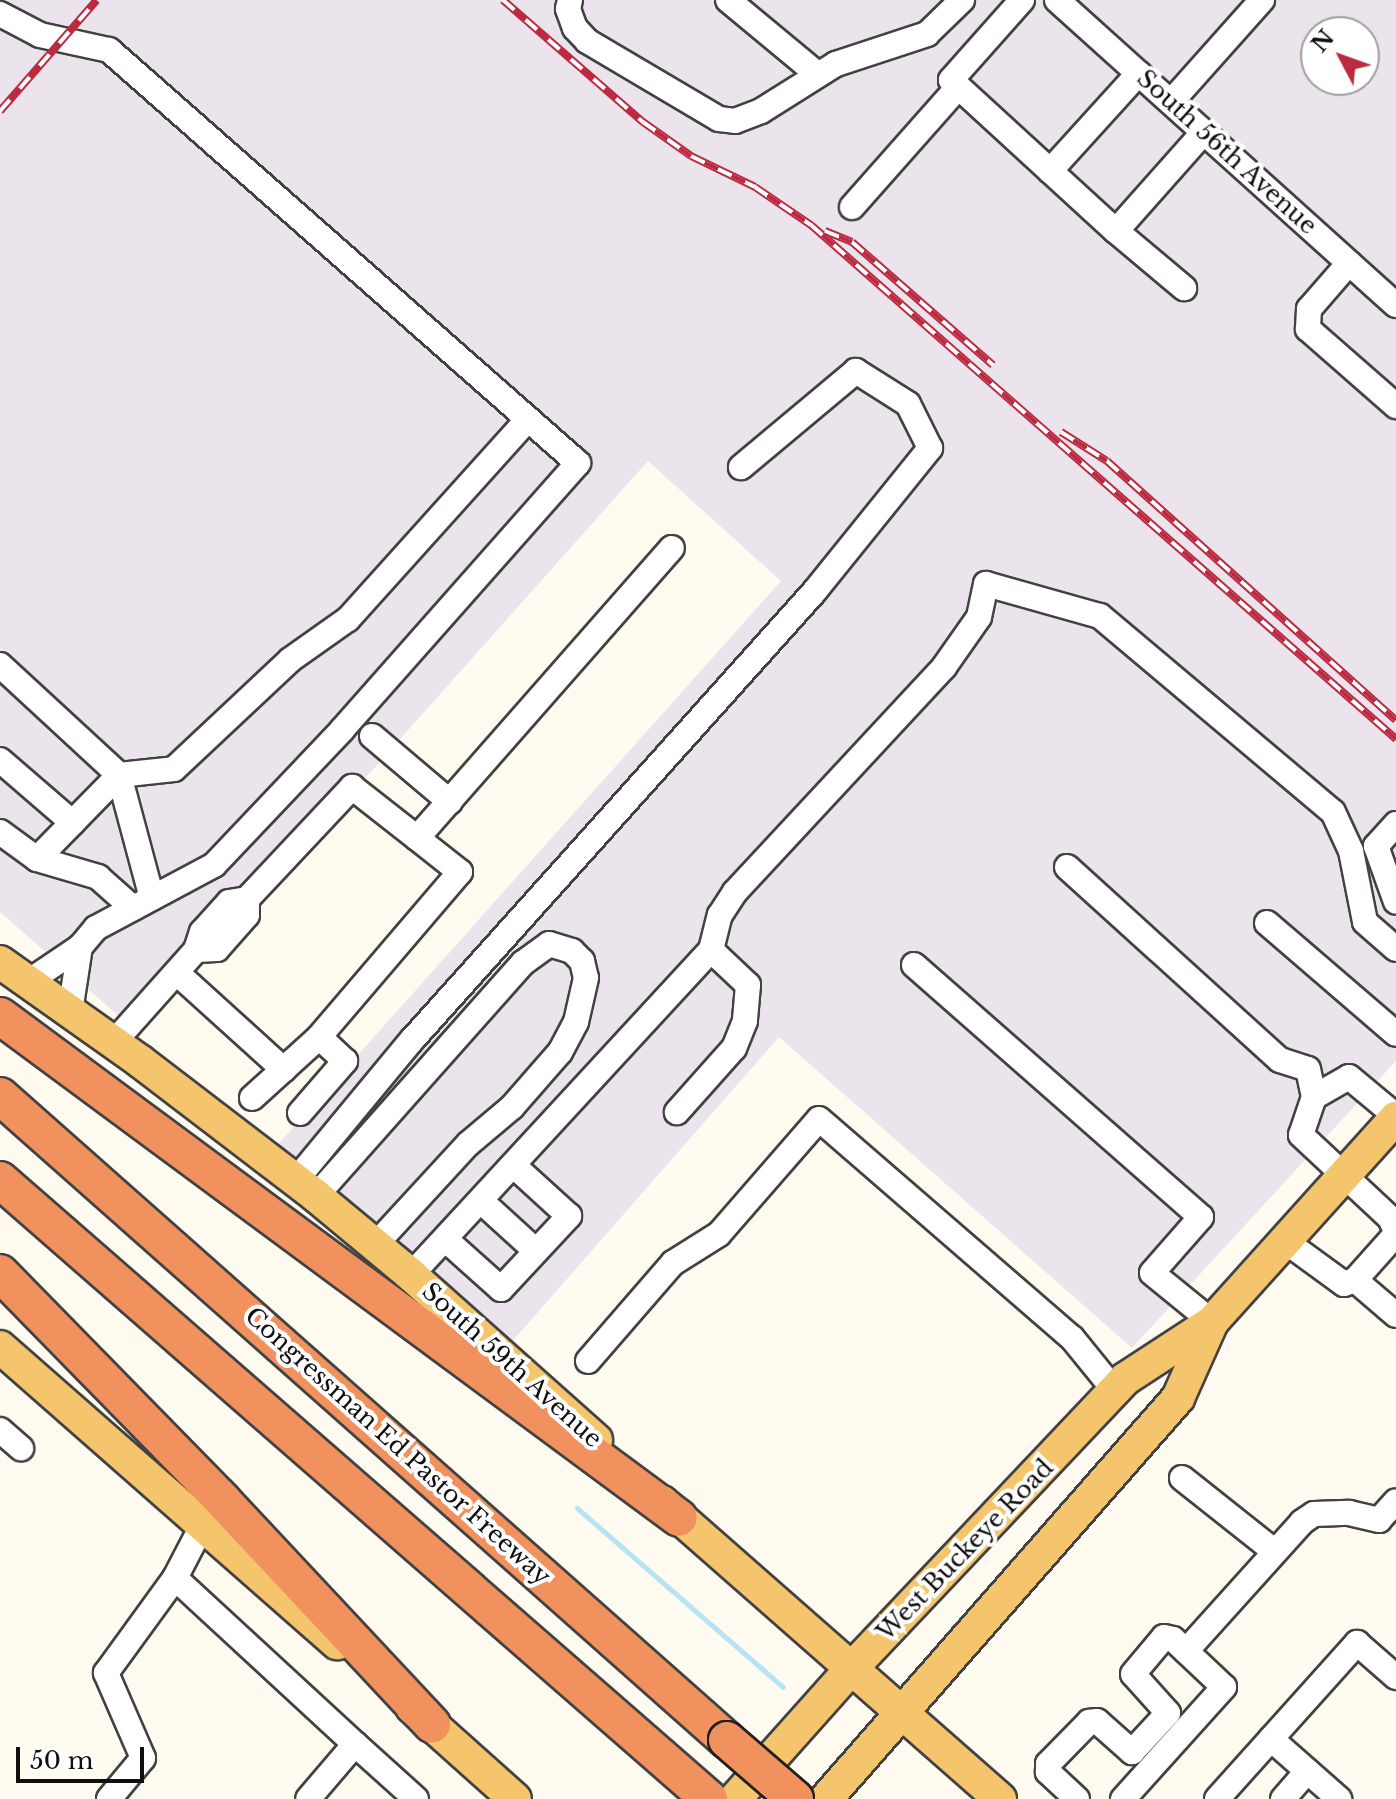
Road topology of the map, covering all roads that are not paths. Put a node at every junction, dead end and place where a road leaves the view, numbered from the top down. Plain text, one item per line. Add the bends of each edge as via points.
1 (570, 0) edge
2 (728, 0) edge
3 (962, 0) edge
4 (1022, 0) edge
5 (1057, 0) edge
6 (1262, 0) edge
7 (0, 14) edge
8 (1139, 73) junction
9 (817, 74) junction
10 (958, 87) junction
11 (1171, 102) junction
12 (1204, 132) junction
13 (1050, 171) junction
14 (852, 207) dead end
15 (1116, 231) junction
16 (1349, 263) junction
17 (1184, 288) dead end
18 (1396, 305) edge
19 (1396, 406) edge
20 (528, 419) junction
21 (741, 467) dead end
22 (672, 548) dead end
23 (0, 665) edge
24 (372, 736) dead end
25 (0, 760) edge
26 (119, 775) junction
27 (450, 802) junction
28 (73, 823) junction
29 (1396, 824) edge
30 (0, 832) edge
31 (417, 838) junction
32 (37, 859) junction
33 (1067, 867) dead end
34 (1396, 902) edge
35 (143, 903) junction
36 (1396, 914) edge
37 (1267, 923) dead end
38 (1387, 941) edge
39 (80, 947) junction
40 (711, 950) junction
41 (0, 962) edge
42 (914, 965) dead end
43 (177, 973) junction
44 (28, 982) junction
45 (70, 1012) junction
46 (0, 1016) edge
47 (1396, 1034) edge
48 (319, 1037) junction
49 (114, 1042) junction
50 (284, 1070) junction
51 (0, 1096) edge
52 (1314, 1097) junction
53 (252, 1098) dead end
54 (677, 1112) dead end
55 (300, 1113) dead end
56 (1392, 1129) edge
57 (514, 1166) junction
58 (1343, 1177) junction
59 (0, 1180) edge
60 (306, 1188) junction
61 (481, 1201) junction
62 (1396, 1232) edge
63 (445, 1239) junction
64 (1285, 1241) junction
65 (376, 1244) junction
66 (536, 1251) junction
67 (0, 1273) edge
68 (411, 1275) junction
69 (1355, 1280) junction
70 (1396, 1315) edge
71 (1212, 1322) junction
72 (0, 1347) edge
73 (588, 1361) dead end
74 (1115, 1391) junction
75 (0, 1430) edge
76 (21, 1448) dead end
77 (1182, 1478) dead end
78 (1396, 1501) edge
79 (679, 1518) junction
80 (202, 1526) junction
81 (1273, 1550) junction
82 (175, 1578) junction
83 (1186, 1651) junction
84 (851, 1669) junction
85 (1396, 1677) edge
86 (902, 1714) junction
87 (432, 1724) junction
88 (1271, 1739) junction
89 (355, 1744) junction
90 (1307, 1771) junction
91 (699, 1790) edge
92 (408, 1796) edge
93 (109, 1799) edge
94 (308, 1799) edge
95 (515, 1799) edge
96 (735, 1799) edge
97 (795, 1799) edge
98 (826, 1799) edge
99 (1000, 1799) edge
100 (1077, 1799) edge
101 (1123, 1799) edge
102 (1217, 1799) edge
103 (1283, 1799) edge
104 (1339, 1799) edge

1 - 9 street via 575,28 587,41 719,119 735,121 761,111
2 - 9 street
3 - 9 street via 927,34
4 - 10 street via 951,80
5 - 8 street, South 56th Avenue
6 - 11 street
7 - 20 street via 40,35 109,50
8 - 11 street, South 56th Avenue
8 - 13 street
10 - 13 street
10 - 14 street
11 - 12 street, South 56th Avenue
12 - 15 street
12 - 16 street, South 56th Avenue
13 - 15 street
15 - 17 street
16 - 18 street, South 56th Avenue
16 - 19 street via 1309,309 1308,329
20 - 26 street via 348,619 290,660 174,769
20 - 35 street via 578,463 343,729 214,865
21 - 60 street via 856,371 908,404 930,448 814,592 412,1040
22 - 27 street
23 - 26 street
24 - 27 street
25 - 28 street
26 - 28 street
26 - 35 street
27 - 31 street
28 - 32 street
29 - 34 street via 1376,846
30 - 32 street
31 - 43 street via 352,787 247,899 229,902 202,932 196,950
31 - 48 street via 460,872
32 - 35 street via 98,877
33 - 52 street via 1280,1060 1308,1069
35 - 39 street via 96,928
36 - 38 street
37 - 47 street
38 - 40 street via 1365,922 1351,851 1333,812 1100,616 986,584 979,617 944,667 735,892 720,915
39 - 44 street
39 - 45 street
40 - 54 street via 748,985 745,1021 734,1048
40 - 57 street
41 - 44 main road, South 59th Avenue
42 - 71 street via 1201,1217 1152,1273
43 - 49 street
43 - 50 street
44 - 45 main road, South 59th Avenue
45 - 49 main road, South 59th Avenue
46 - 79 highway
48 - 50 street
48 - 55 street via 345,1061
49 - 60 main road, South 59th Avenue
50 - 53 street
51 - 97 highway, Congressman Ed Pastor Freeway, bridge
52 - 56 street via 1349,1077
52 - 58 street via 1301,1135
56 - 58 main road, West Buckeye Road
57 - 61 street
57 - 66 street via 569,1216
58 - 62 street via 1390,1218
58 - 64 main road, West Buckeye Road
59 - 91 highway
60 - 65 main road, South 59th Avenue
60 - 65 street via 523,963 549,944 572,951 582,961 586,978 576,1022 560,1052
61 - 63 street
61 - 66 street
62 - 69 street
63 - 66 street via 501,1289
63 - 68 street
64 - 69 street via 1337,1283
64 - 71 main road, West Buckeye Road
65 - 68 main road, South 59th Avenue
67 - 87 highway
68 - 79 main road, South 59th Avenue
69 - 70 street
71 - 74 main road, West Buckeye Road
71 - 86 main road, West Buckeye Road via 1178,1398
72 - 80 main road
73 - 74 street via 673,1263 719,1234 819,1119 1072,1338
74 - 84 main road, West Buckeye Road
75 - 76 street
77 - 81 street
78 - 81 street via 1379,1520 1349,1513 1314,1514
79 - 84 main road, South 59th Avenue
80 - 82 street
80 - 87 main road
81 - 83 street
82 - 89 street
82 - 93 street via 106,1673 143,1758
83 - 100 street via 1164,1637 1133,1674 1168,1713 1132,1752 1097,1721 1089,1722 1048,1764 1048,1772
83 - 101 street via 1224,1687
84 - 86 main road, South 59th Avenue
84 - 96 main road, West Buckeye Road
85 - 88 street via 1357,1643
86 - 98 main road, West Buckeye Road
86 - 99 main road, South 59th Avenue
87 - 95 main road
88 - 90 street
88 - 102 street
89 - 92 street
89 - 94 street
90 - 103 street
90 - 104 street

